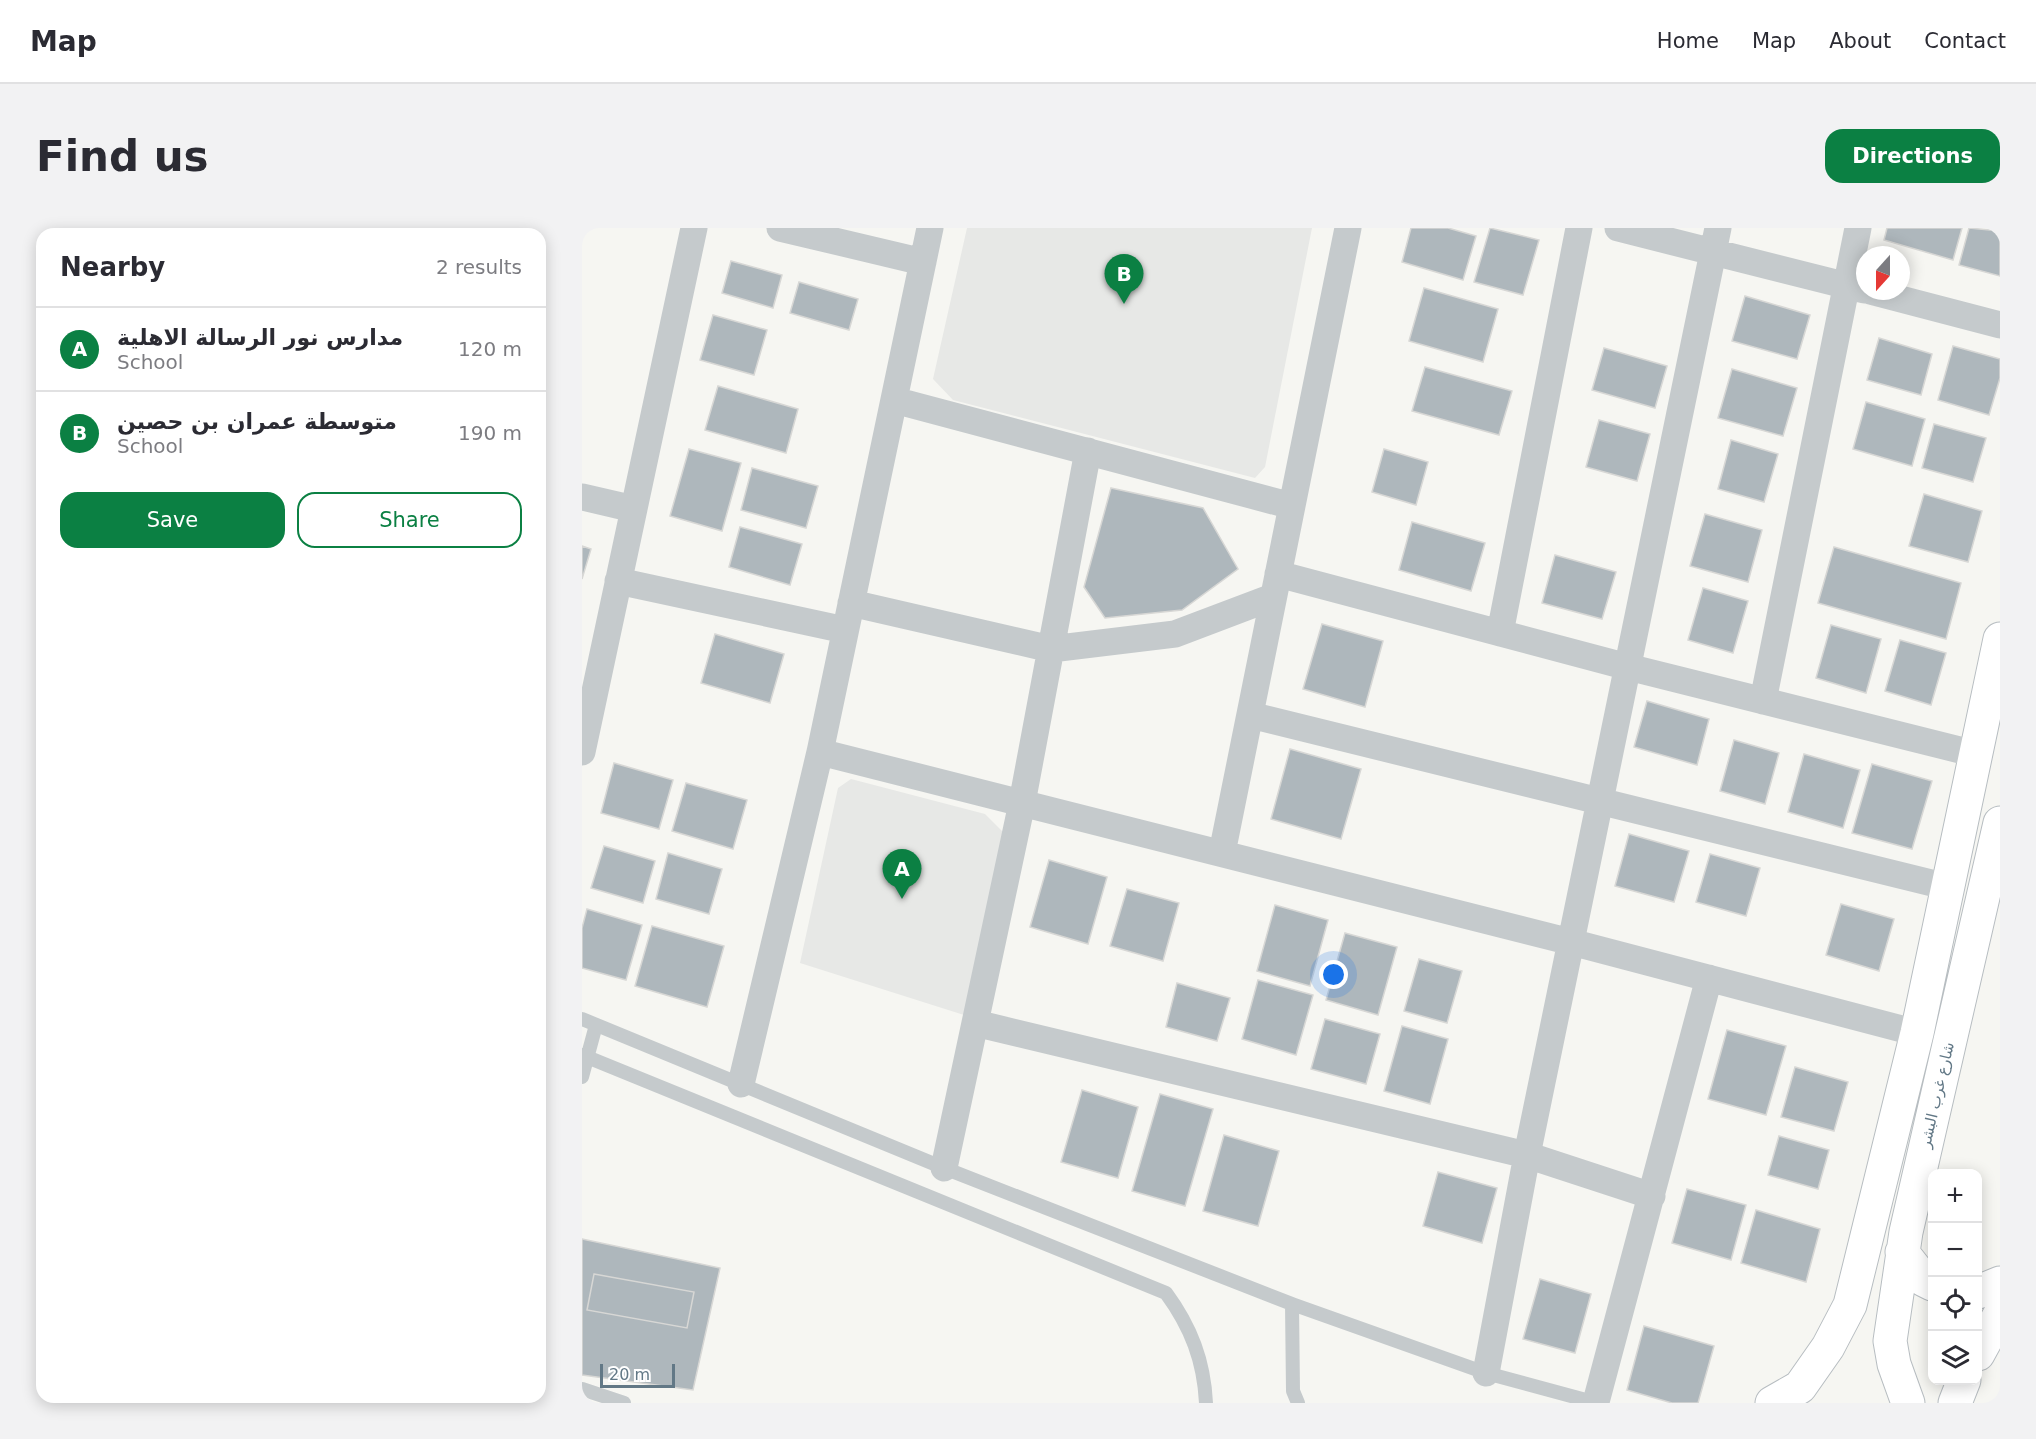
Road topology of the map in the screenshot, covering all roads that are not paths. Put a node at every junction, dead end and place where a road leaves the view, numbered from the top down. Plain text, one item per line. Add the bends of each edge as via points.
1 (694, 228) edge
2 (780, 228) edge
3 (930, 228) edge
4 (1348, 228) edge
5 (1580, 228) edge
6 (1618, 228) edge
7 (1858, 228) edge
8 (1716, 239) edge
9 (1859, 246) edge
10 (923, 262) junction
11 (1856, 287) edge
12 (1858, 300) edge
13 (1903, 300) edge
14 (2000, 325) edge
15 (894, 400) junction
16 (1088, 451) junction
17 (582, 497) edge
18 (1292, 506) junction
19 (634, 509) junction
20 (618, 581) junction
21 (1276, 586) junction
22 (851, 603) junction
23 (845, 630) junction
24 (1500, 633) junction
25 (2000, 639) edge
26 (1051, 649) junction
27 (1628, 667) junction
28 (1763, 701) junction
29 (1250, 715) junction
30 (582, 752) edge
31 (820, 752) junction
32 (1976, 754) junction
33 (1600, 799) junction
34 (1022, 803) junction
35 (2000, 823) edge
36 (1222, 853) junction
37 (1948, 887) junction
38 (1571, 942) junction
39 (1709, 978) junction
40 (582, 1018) edge
41 (975, 1023) junction
42 (596, 1024) junction
43 (1917, 1033) junction
44 (584, 1056) edge
45 (582, 1077) edge
46 (741, 1084) junction
47 (1527, 1155) junction
48 (944, 1168) junction
49 (1652, 1196) junction
50 (1902, 1252) junction
51 (1928, 1282) edge
52 (2000, 1283) edge
53 (1982, 1290) edge
54 (1292, 1304) junction
55 (2000, 1314) edge
56 (1982, 1345) edge
57 (1486, 1372) junction
58 (1962, 1385) edge
59 (582, 1389) edge
60 (1596, 1402) edge
61 (624, 1403) edge
62 (1206, 1403) edge
63 (1298, 1403) edge
64 (1772, 1403) edge
65 (1908, 1403) edge
66 (1955, 1403) edge

1 - 19 street
2 - 10 street
3 - 10 street
4 - 18 street
5 - 24 street
6 - 8 street
7 - 9 street
8 - 11 street
8 - 27 street
10 - 15 street
12 - 28 street
13 - 14 street
15 - 16 street
15 - 22 street
16 - 18 street
16 - 26 street
17 - 19 street
18 - 21 street
19 - 20 street
20 - 23 street
20 - 30 street
21 - 24 street
21 - 26 street via 1175,634
21 - 29 street
22 - 23 street
22 - 26 street
23 - 31 street
24 - 27 street
25 - 32 street
26 - 34 street
27 - 28 street
27 - 33 street
28 - 32 street
29 - 33 street
29 - 36 street
31 - 34 street
31 - 46 street
32 - 37 street
33 - 37 street
33 - 38 street
34 - 36 street
34 - 41 street
35 - 50 street, شارع غرب البشر
36 - 38 street
37 - 43 street
38 - 39 street
38 - 47 street
39 - 43 street
39 - 49 street
40 - 42 lane
41 - 47 street
41 - 48 street
42 - 44 lane
42 - 46 lane
43 - 64 street via 1850,1305 1828,1347 1800,1387
44 - 45 lane
44 - 62 lane via 1166,1293 1197,1348
46 - 48 lane
47 - 49 street
47 - 57 street
48 - 54 lane
49 - 60 street
50 - 51 street
50 - 65 street, شارع غرب البشر via 1890,1341
52 - 53 street
54 - 57 lane
54 - 63 lane via 1293,1391
55 - 56 street
57 - 60 lane
58 - 66 street
59 - 61 lane

